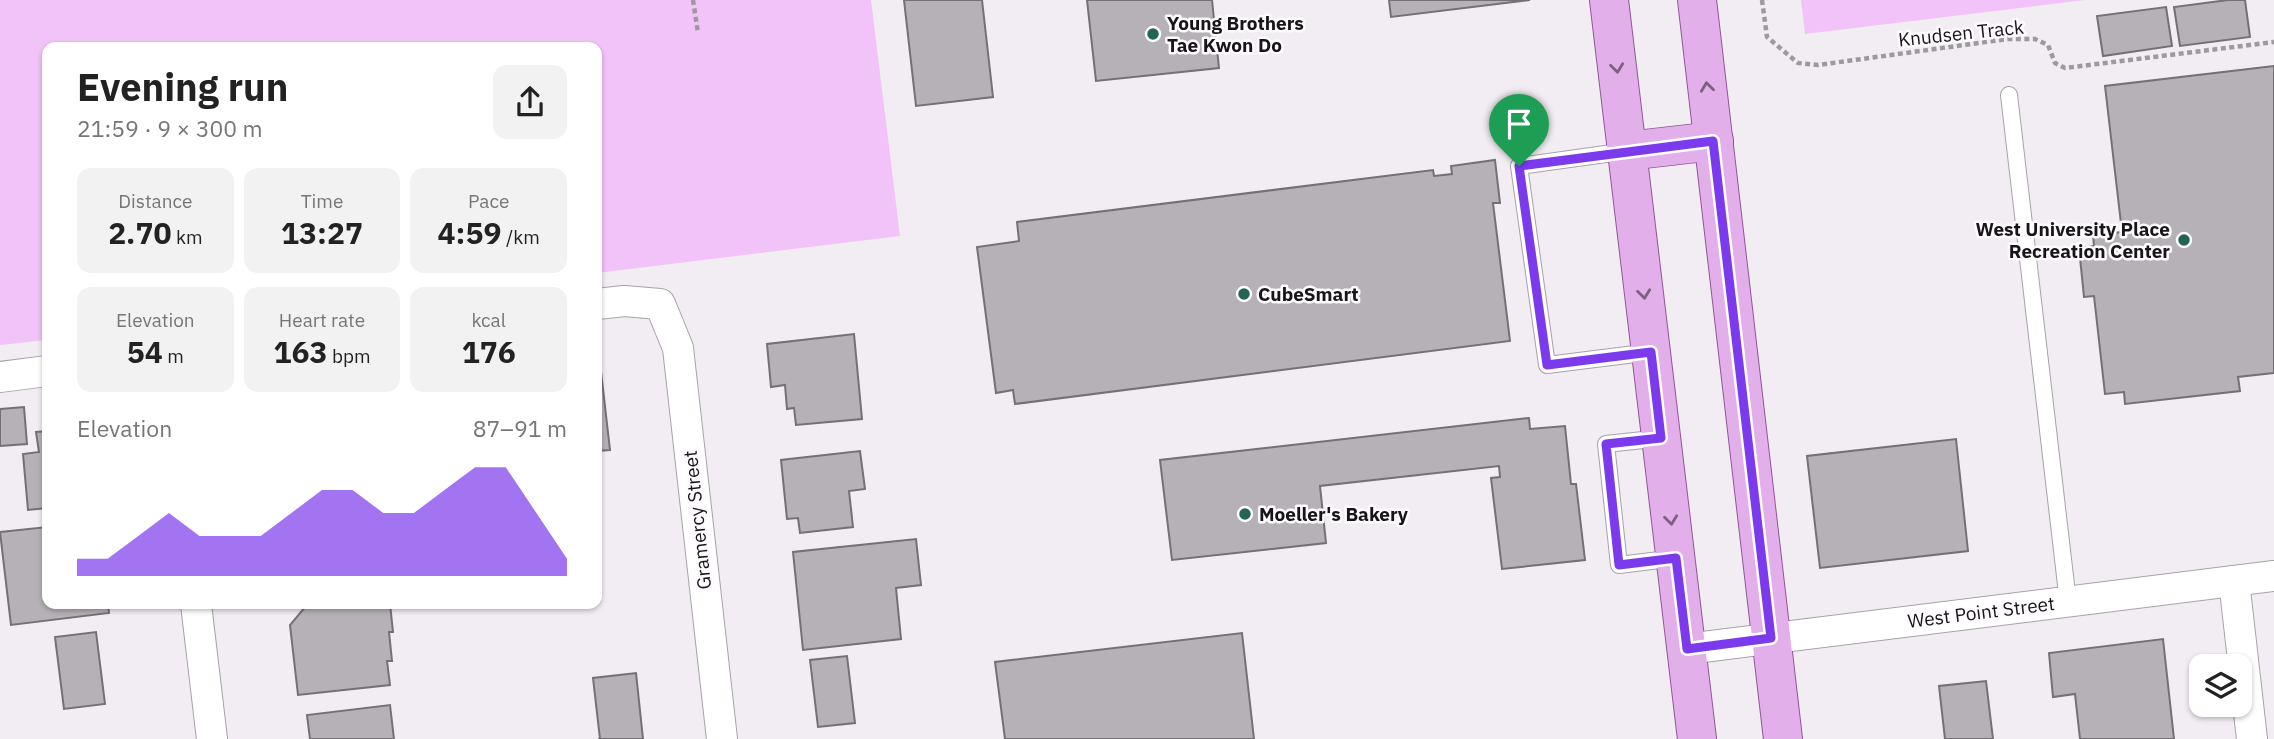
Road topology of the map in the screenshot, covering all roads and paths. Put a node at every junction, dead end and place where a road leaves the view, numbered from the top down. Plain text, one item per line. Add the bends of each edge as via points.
1 (693, 0) edge
2 (1609, 0) edge
3 (1697, 0) edge
4 (1762, 0) edge
5 (698, 33) dead end
6 (2274, 41) edge
7 (2009, 95) dead end
8 (1713, 141) junction
9 (1627, 151) junction
10 (602, 303) edge
11 (1651, 352) junction
12 (42, 372) edge
13 (0, 377) edge
14 (1661, 438) junction
15 (1676, 558) junction
16 (2274, 576) edge
17 (2234, 581) junction
18 (2068, 602) junction
19 (197, 609) edge
20 (1771, 638) junction
21 (1687, 649) junction
22 (212, 739) edge
23 (722, 739) edge
24 (1697, 739) edge
25 (1783, 739) edge
26 (2252, 739) edge

1 - 5 path
2 -> 9 main road
8 -> 3 main road
4 - 6 path, Knudsen Track via 1766,37 1798,63 1818,65 2008,39 2035,39 2048,45 2055,63 2065,68
7 - 18 lane
8 - 9 main road
8 - 20 main road
9 -> 11 main road
9 - 11 lane via 1519,166 1547,365
10 - 23 street, Gramercy Street via 660,304 678,348
11 - 14 main road
12 - 13 street
14 -> 15 main road
14 - 15 lane via 1606,444 1619,565
15 - 21 main road
16 - 17 street, West Point Street
17 - 18 street, West Point Street
17 - 26 street
18 - 20 street, West Point Street
19 - 22 street
20 - 21 street, West Point Street
20 - 25 main road
21 - 24 main road

